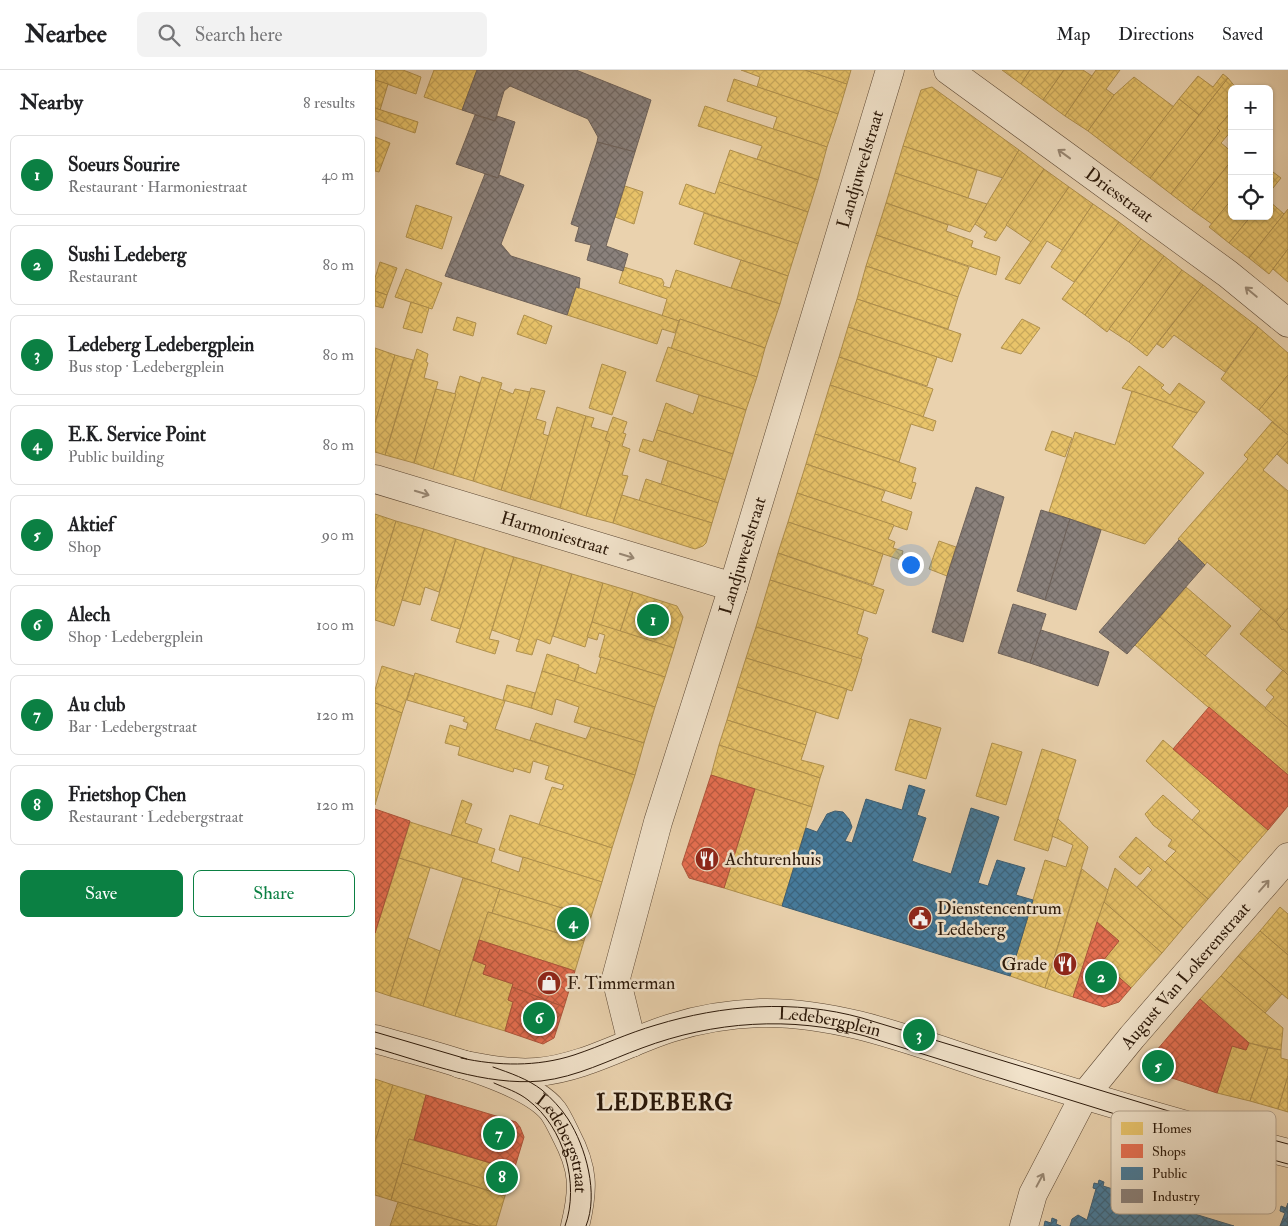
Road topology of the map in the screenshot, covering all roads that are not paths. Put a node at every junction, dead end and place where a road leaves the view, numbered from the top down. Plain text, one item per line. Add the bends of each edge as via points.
1 (890, 70) edge
2 (948, 70) edge
3 (1288, 323) edge
4 (375, 479) edge
5 (733, 587) junction
6 (1288, 857) edge
7 (375, 1039) edge
8 (632, 1043) junction
9 (460, 1064) junction
10 (1084, 1096) junction
11 (1138, 1111) edge
12 (575, 1226) edge
13 (1024, 1226) edge

1 - 5 street, Landjuweelstraat
3 -> 2 street, Driesstraat via 1228,274
4 -> 5 street, Harmoniestraat
5 - 8 street, Landjuweelstraat via 658,822 616,978
10 -> 6 street, August Van Lokerenstraat
7 - 9 street
8 - 9 street, Ledebergplein via 570,1066 537,1072 506,1072
8 - 10 street, Ledebergplein via 672,1028 711,1019 760,1013 810,1016 858,1026
9 - 12 street, Ledebergstraat via 507,1080 534,1094 553,1111 581,1171 581,1200
10 - 11 street, Ledebergplein
13 -> 10 street via 1033,1194

